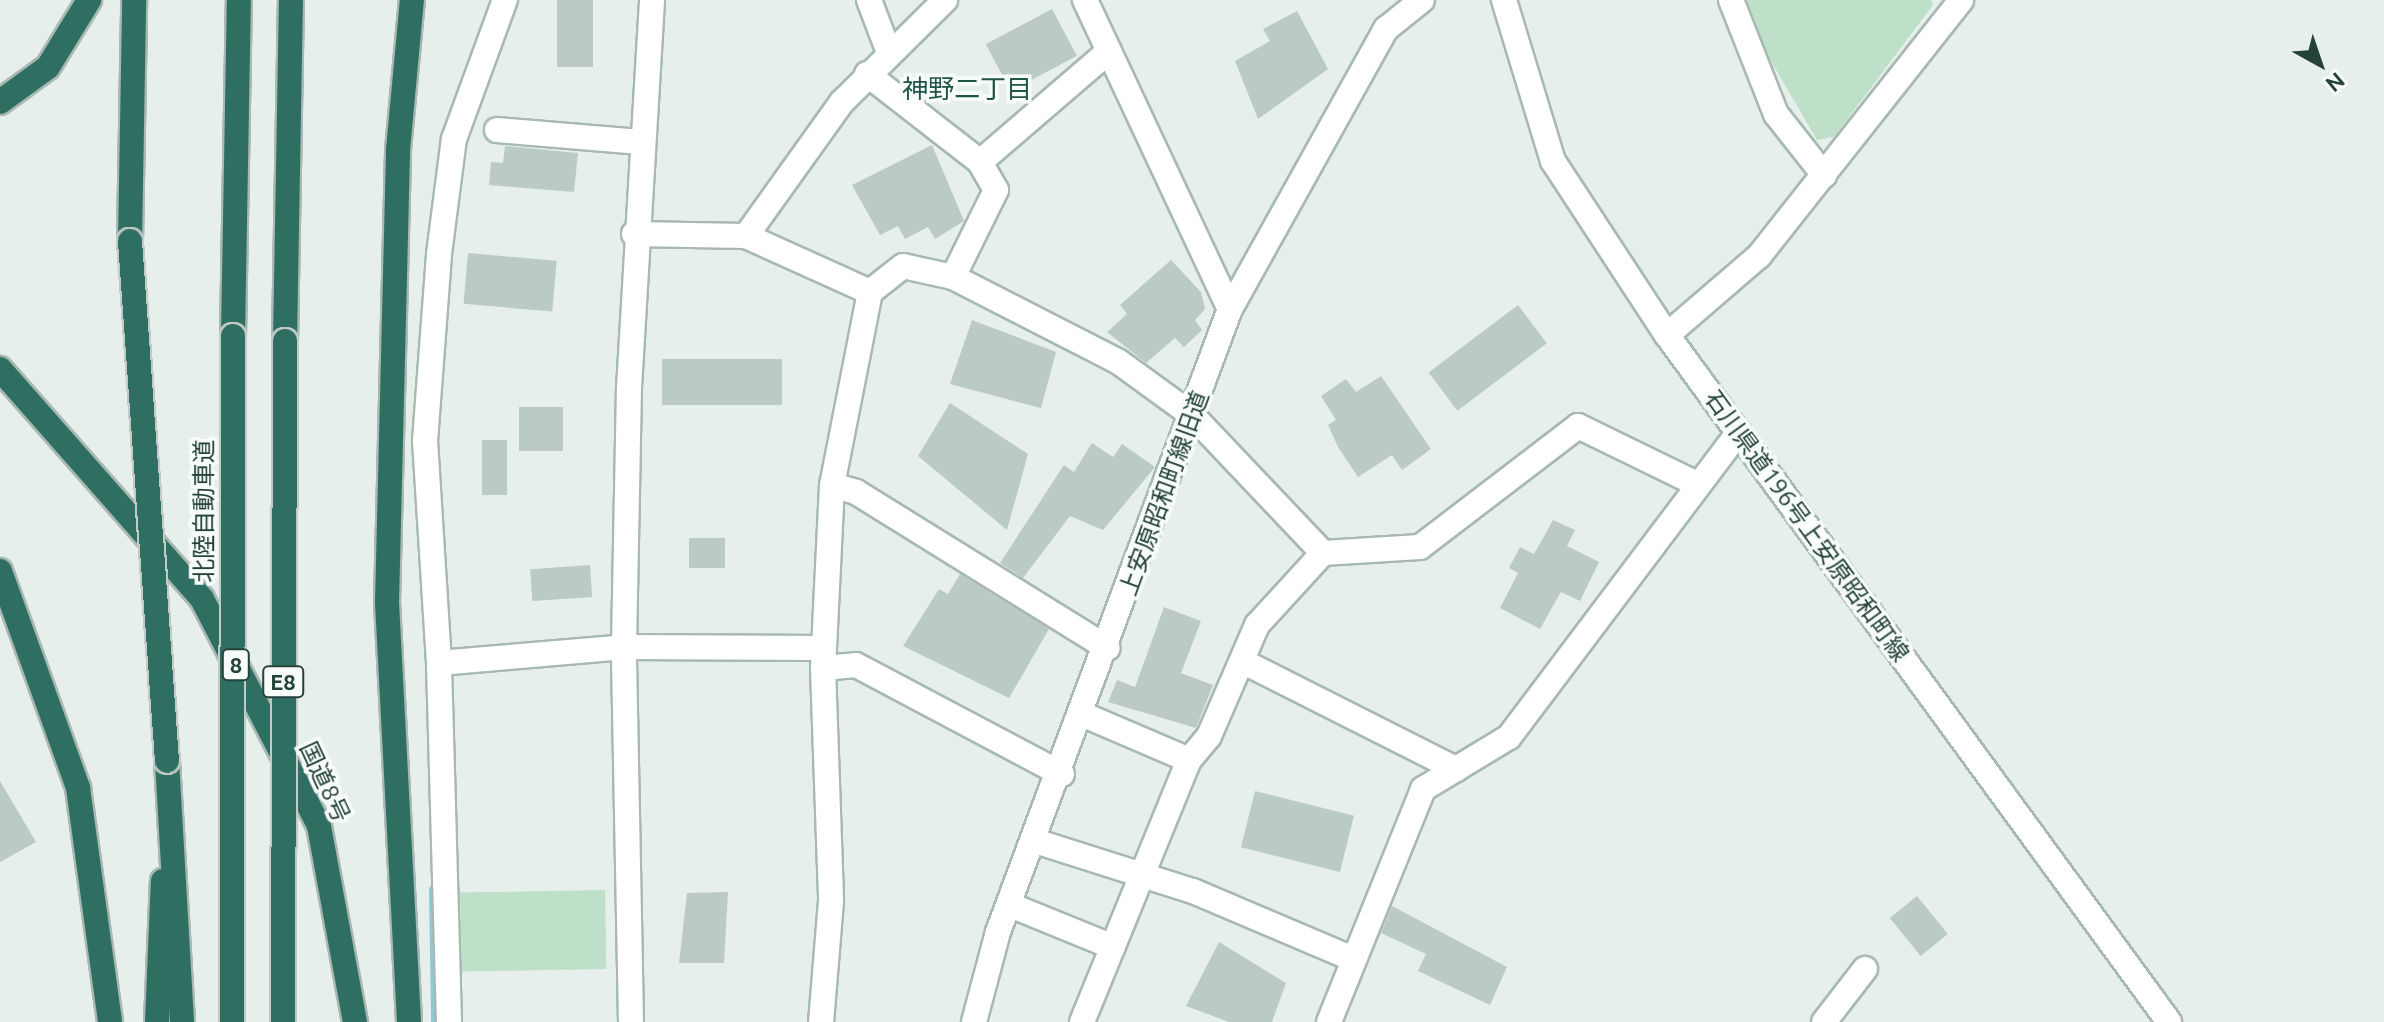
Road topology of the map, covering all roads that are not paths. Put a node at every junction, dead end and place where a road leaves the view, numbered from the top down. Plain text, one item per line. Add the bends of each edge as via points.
1 (89, 0) edge
2 (134, 0) edge
3 (239, 0) edge
4 (291, 0) edge
5 (412, 0) edge
6 (505, 0) edge
7 (652, 0) edge
8 (869, 0) edge
9 (945, 0) edge
10 (1085, 0) edge
11 (1422, 0) edge
12 (1504, 0) edge
13 (1731, 0) edge
14 (1957, 2) edge
15 (888, 50) junction
16 (1109, 51) junction
17 (867, 74) junction
18 (0, 102) edge
19 (497, 130) dead end
20 (641, 142) junction
21 (980, 162) junction
22 (1824, 175) junction
23 (634, 234) junction
24 (746, 236) junction
25 (953, 277) junction
26 (870, 292) junction
27 (1230, 309) junction
28 (1667, 335) junction
29 (0, 369) edge
30 (1192, 415) junction
31 (1738, 433) junction
32 (1695, 483) junction
33 (832, 485) junction
34 (1323, 553) junction
35 (0, 571) edge
36 (624, 647) junction
37 (1108, 648) junction
38 (823, 658) junction
39 (1242, 661) junction
40 (439, 663) junction
41 (1084, 715) junction
42 (1189, 760) junction
43 (167, 761) junction
44 (1456, 769) junction
45 (1062, 774) junction
46 (1035, 841) junction
47 (1141, 878) junction
48 (1010, 905) junction
49 (1113, 947) junction
50 (1353, 959) junction
51 (1865, 969) dead end
52 (110, 1022) edge
53 (157, 1022) edge
54 (182, 1022) edge
55 (232, 1022) edge
56 (283, 1022) edge
57 (355, 1022) edge
58 (409, 1022) edge
59 (449, 1022) edge
60 (631, 1022) edge
61 (821, 1022) edge
62 (974, 1022) edge
63 (1082, 1022) edge
64 (1329, 1022) edge
65 (1824, 1022) edge
66 (2169, 1022) edge

1 - 18 highway via 48,67
2 - 43 highway, bridge via 130,241
3 - 55 highway, 北陸自動車道 / E8, bridge
4 - 56 highway, E8, bridge
5 - 58 highway via 398,150 387,603
6 - 40 street via 454,139 439,254 425,441
7 - 20 street
8 - 15 street
9 - 15 street
10 - 16 street
11 - 27 street, 上安原昭和町線旧道 via 1386,29
12 - 28 street, 石川県道196号上安原昭和町線 via 1553,161
13 - 22 street via 1776,114
14 - 22 street
15 - 17 street
16 - 21 street
16 - 27 street
17 - 21 street
17 - 24 street
19 - 20 street
20 - 23 street
21 - 25 street via 996,190
22 - 28 street via 1759,256
23 - 24 street
23 - 36 street
24 - 26 street
25 - 26 street via 903,266
25 - 30 street via 1119,362
26 - 33 street
27 - 30 street, 上安原昭和町線旧道
28 - 31 street, 石川県道196号上安原昭和町線
29 - 57 highway, 国道8号 / 8 via 202,599 319,826
30 - 34 street
30 - 37 street, 上安原昭和町線旧道
31 - 32 street
31 - 66 street, 石川県道196号上安原昭和町線
32 - 34 street via 1578,426 1420,547
32 - 44 street via 1509,737
33 - 37 street via 856,492
33 - 38 street
34 - 39 street via 1257,625
35 - 52 highway via 78,788
36 - 38 street
36 - 40 street
36 - 60 street
37 - 41 street, 上安原昭和町線旧道
38 - 45 street via 856,665
38 - 61 street via 831,901
39 - 42 street via 1209,736
39 - 44 street
40 - 59 street
41 - 42 street
41 - 45 street, 上安原昭和町線旧道
42 - 47 street
43 - 53 highway
43 - 54 highway
44 - 50 street via 1423,789
45 - 46 street, 上安原昭和町線旧道
46 - 47 street
46 - 48 street, 上安原昭和町線旧道
47 - 49 street
47 - 50 street via 1193,891
48 - 49 street
48 - 62 street, 上安原昭和町線旧道
49 - 63 street
50 - 64 street
51 - 65 street

